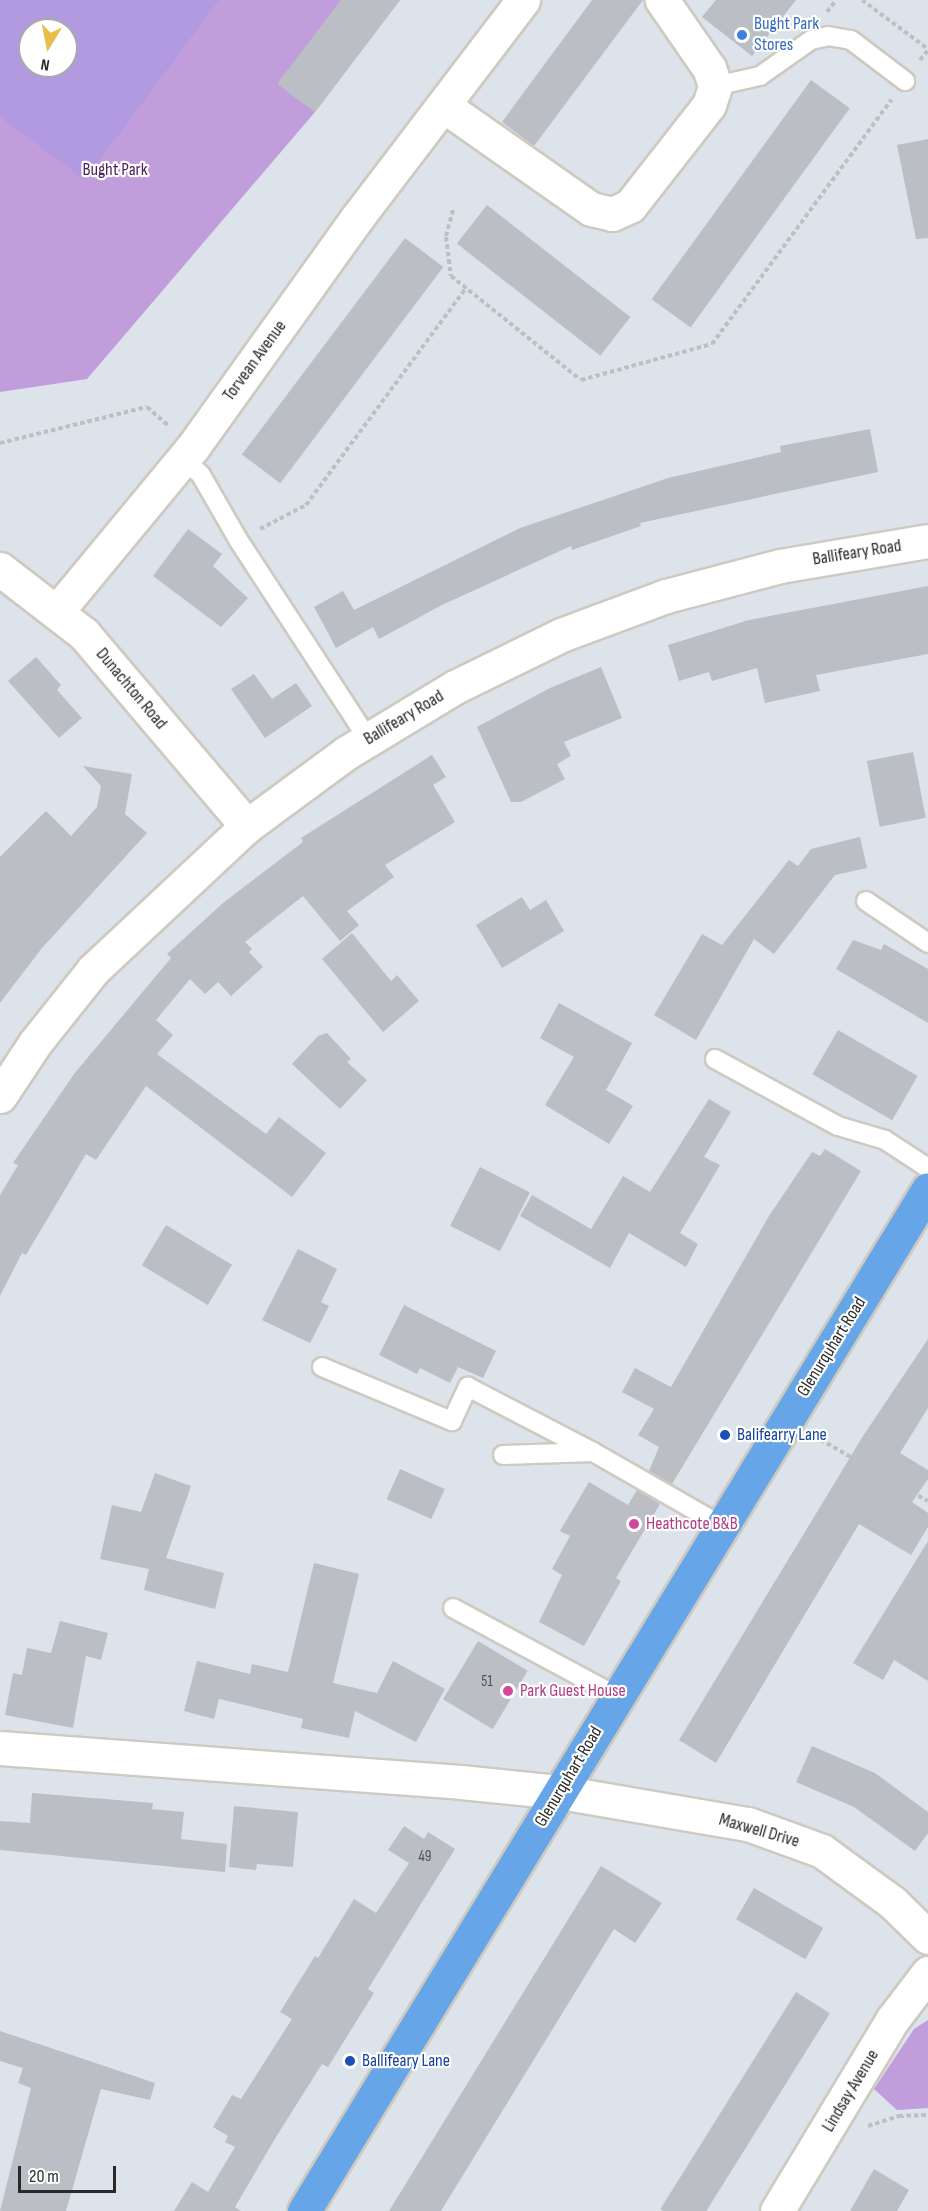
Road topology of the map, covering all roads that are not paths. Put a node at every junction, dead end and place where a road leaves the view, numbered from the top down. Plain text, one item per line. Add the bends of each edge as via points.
1 (523, 0) edge
2 (662, 0) edge
3 (905, 81) dead end
4 (716, 86) junction
5 (444, 106) junction
6 (188, 452) junction
7 (928, 542) edge
8 (0, 569) edge
9 (58, 610) junction
10 (368, 739) junction
11 (247, 826) junction
12 (866, 901) dead end
13 (928, 943) edge
14 (715, 1059) dead end
15 (0, 1096) edge
16 (928, 1168) edge
17 (928, 1189) edge
18 (322, 1367) dead end
19 (593, 1452) junction
20 (503, 1455) dead end
21 (722, 1526) junction
22 (453, 1608) dead end
23 (618, 1697) junction
24 (0, 1748) edge
25 (560, 1792) junction
26 (928, 1937) edge
27 (928, 1973) edge
28 (304, 2211) edge
29 (777, 2211) edge

1 - 5 street, Torvean Avenue
2 - 4 street via 709,68
3 - 4 lane via 851,40 828,36 811,40 760,76
4 - 5 street via 709,105 630,206 612,214 591,209
5 - 6 street, Torvean Avenue via 357,218
6 - 9 street, Torvean Avenue
6 - 10 lane via 239,541
7 - 10 street, Ballifeary Road via 780,566 666,596 561,635 455,687
8 - 9 street, Dunachton Road
9 - 11 street, Dunachton Road via 84,634
10 - 11 street, Ballifeary Road
11 - 15 street, Ballifeary Road via 93,970 35,1043
12 - 13 lane
14 - 16 lane via 838,1126 885,1140
17 - 21 highway, Glenurquhart Road
18 - 19 lane via 452,1421 468,1387
19 - 20 lane
19 - 21 lane
21 - 23 highway, Glenurquhart Road
22 - 23 lane
23 - 25 highway, Glenurquhart Road
24 - 25 street
25 - 26 street, Maxwell Drive via 748,1824 822,1851 892,1902
25 - 28 highway, Glenurquhart Road
27 - 29 street, Lindsay Avenue via 893,2019

